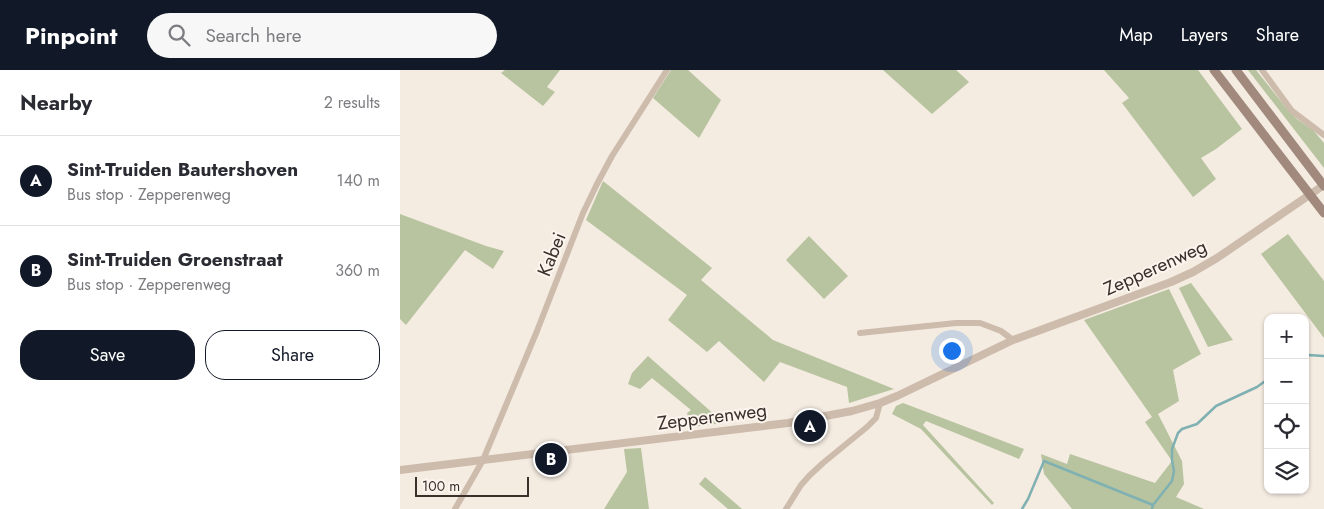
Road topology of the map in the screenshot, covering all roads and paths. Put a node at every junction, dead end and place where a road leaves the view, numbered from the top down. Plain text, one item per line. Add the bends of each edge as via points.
1 (667, 70) edge
2 (1214, 70) edge
3 (1236, 70) edge
4 (1262, 70) edge
5 (1324, 135) edge
6 (1324, 185) edge
7 (1310, 196) junction
8 (1324, 213) edge
9 (860, 333) dead end
10 (1013, 340) junction
11 (880, 403) junction
12 (483, 460) junction
13 (400, 470) edge
14 (455, 509) edge
15 (786, 509) edge

1 - 12 street, Kabei via 612,156 583,213
2 - 7 main road
3 - 6 main road
4 - 5 street via 1292,111
6 - 7 street, Zepperenweg
7 - 8 main road
7 - 10 street, Zepperenweg via 1193,272
9 - 10 street via 980,323 1001,331
10 - 11 street, Zepperenweg
11 - 12 street, Zepperenweg via 788,423
11 - 15 street via 876,418 800,485
12 - 13 street, Zepperenweg
12 - 14 street, Kabei

